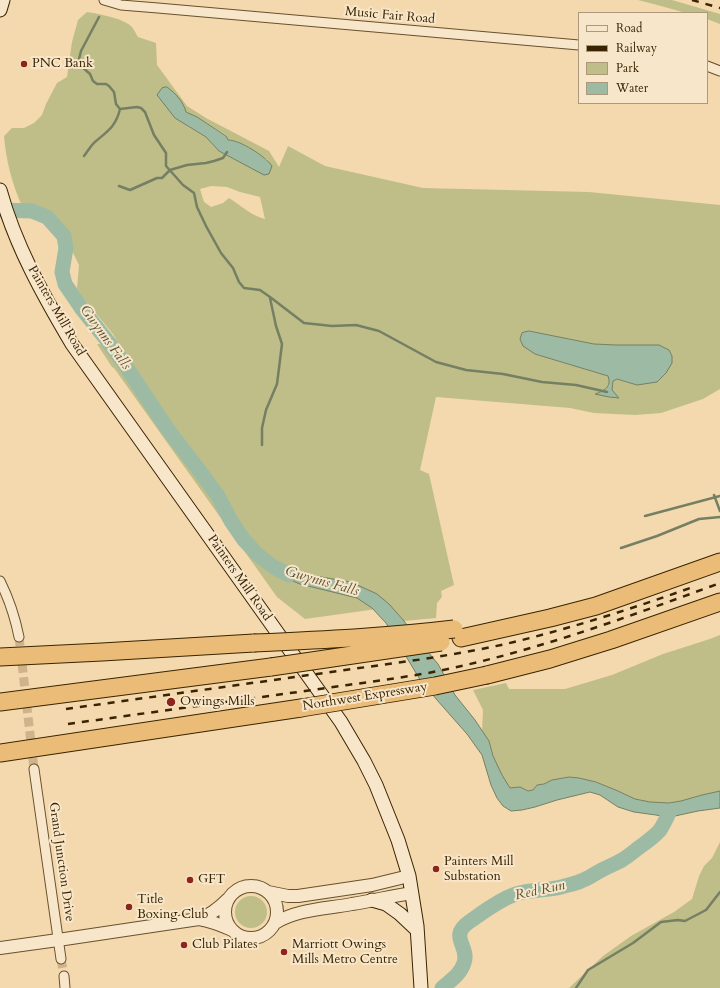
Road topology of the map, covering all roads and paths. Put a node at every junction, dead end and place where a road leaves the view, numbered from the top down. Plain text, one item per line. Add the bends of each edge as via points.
1 (3, 0) edge
2 (104, 0) edge
3 (0, 10) edge
4 (578, 45) edge
5 (708, 66) edge
6 (720, 71) edge
7 (0, 191) edge
8 (720, 562) edge
9 (0, 581) edge
10 (720, 602) edge
11 (457, 634) junction
12 (19, 637) tunnel mouth
13 (0, 657) edge
14 (0, 702) edge
15 (0, 752) edge
16 (34, 769) tunnel mouth
17 (409, 876) junction
18 (268, 892) junction
19 (412, 893) junction
20 (228, 899) junction
21 (372, 900) junction
22 (199, 919) junction
23 (275, 923) junction
24 (232, 930) junction
25 (417, 930) junction
26 (58, 940) junction
27 (0, 948) edge
28 (61, 959) tunnel mouth
29 (64, 976) tunnel mouth
30 (65, 988) edge
31 (421, 988) edge

1 - 3 main road
2 - 4 street, Music Fair Road via 121,5 181,11
5 - 6 street
7 - 17 main road, Painters Mill Road via 12,228 34,278 72,344 341,722 376,785
8 - 11 highway via 596,606 550,618
9 - 12 street via 11,605
10 - 15 highway, Northwest Expressway, bridge via 550,659 435,686
11 - 13 highway, bridge via 416,634
11 - 14 highway, bridge via 403,648
16 - 26 street, Grand Junction Drive
17 - 18 street via 372,885 301,895 288,896
17 - 19 main road, Painters Mill Road
18 - 20 street via 259,886 250,885 241,887
18 - 23 street via 277,906
19 - 21 street
19 - 25 main road, Painters Mill Road
20 - 22 street via 216,910
20 - 24 street via 226,917
21 - 23 street via 304,912
21 - 25 main road via 386,904
22 - 24 street
22 - 26 street
23 - 24 street via 268,932 252,938 243,937
25 - 31 main road, Painters Mill Road
26 - 27 street
26 - 28 street, Grand Junction Drive
29 - 30 street

